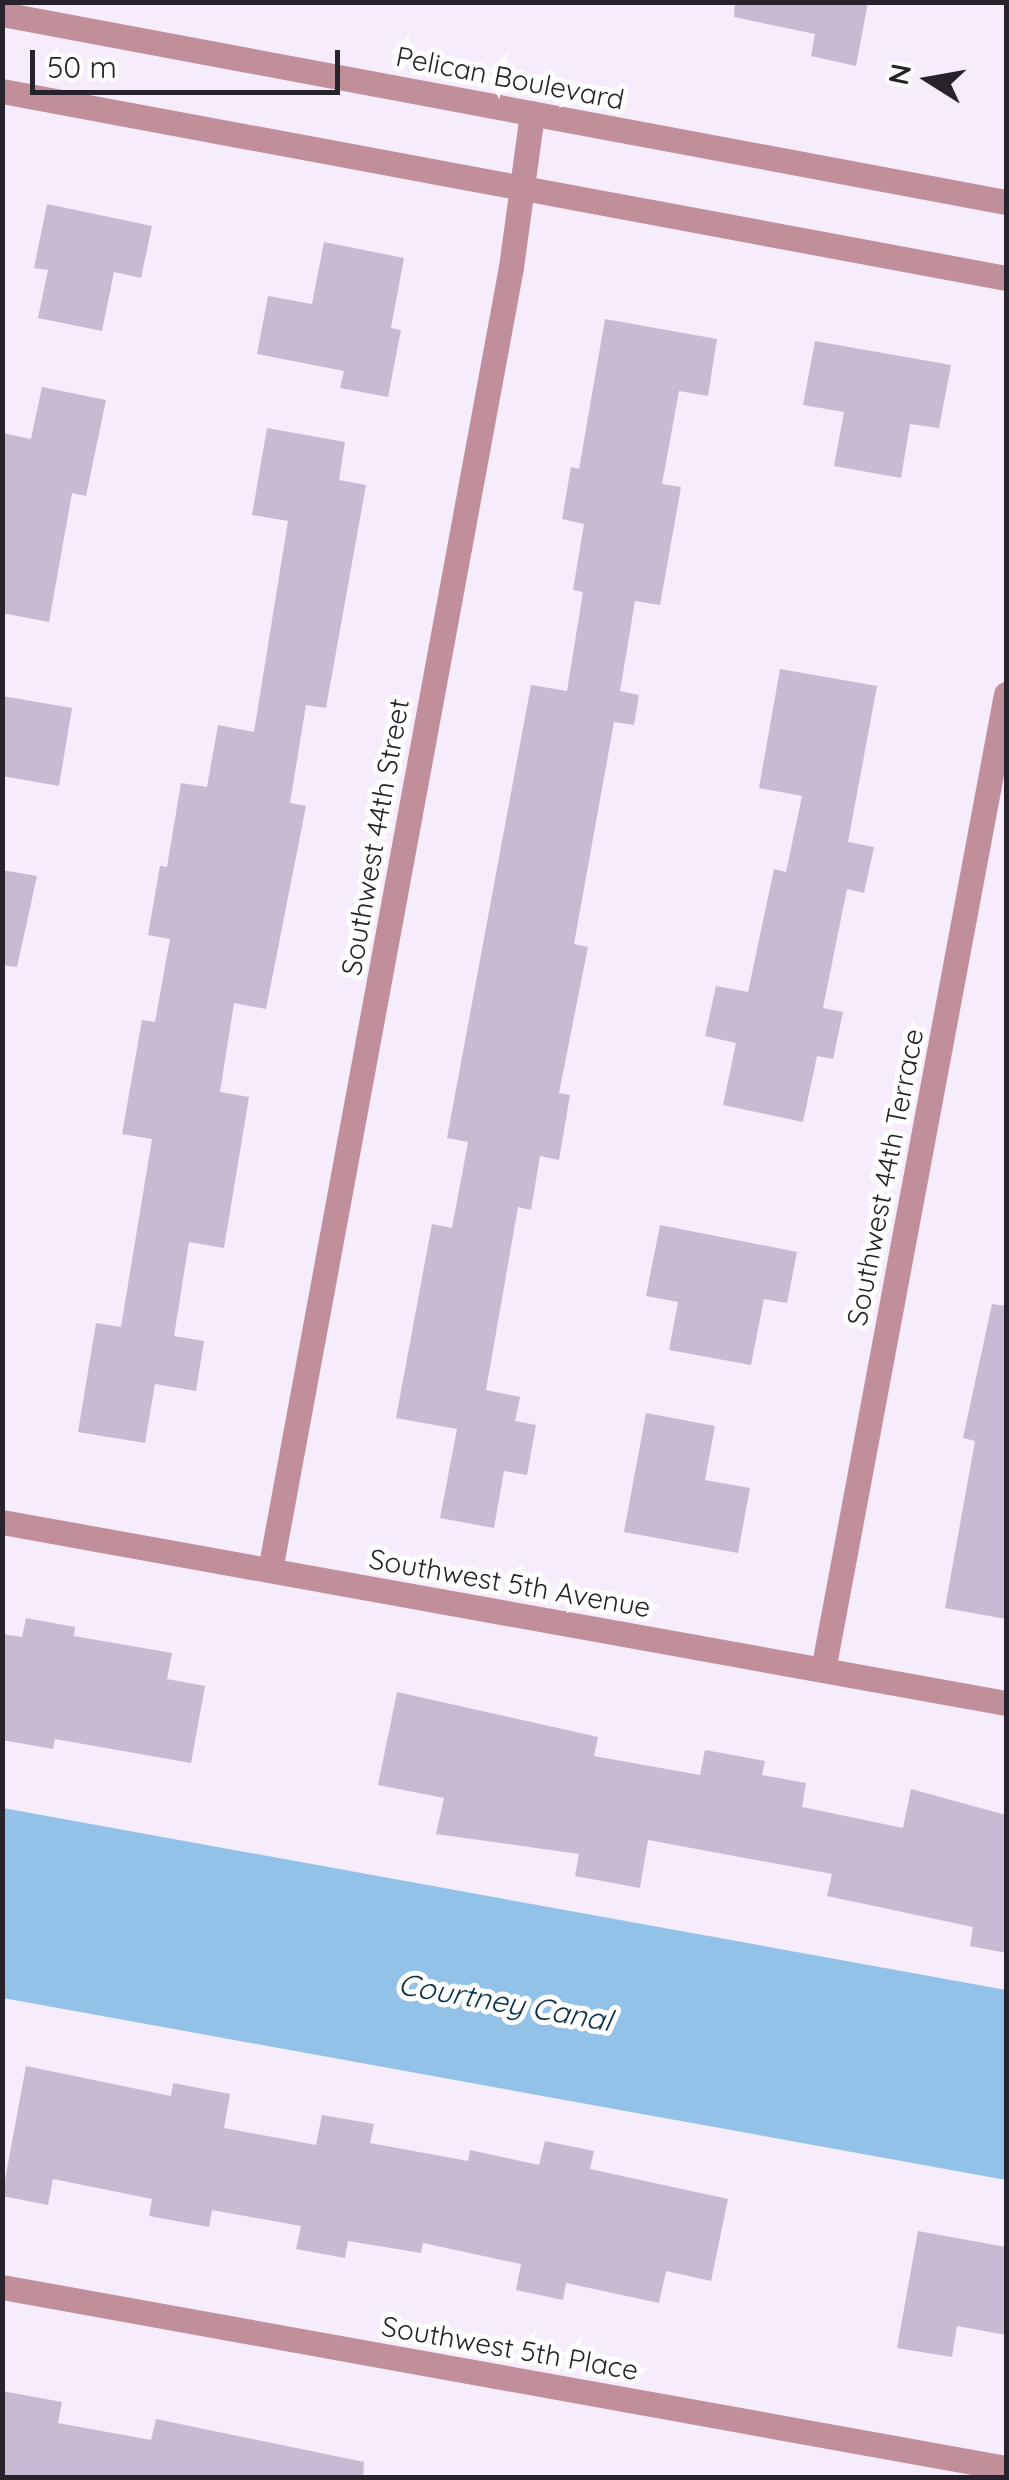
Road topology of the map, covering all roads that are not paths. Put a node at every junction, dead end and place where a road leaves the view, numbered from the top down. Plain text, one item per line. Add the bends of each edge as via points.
1 (2, 14) edge
2 (2, 91) edge
3 (532, 113) junction
4 (523, 188) junction
5 (1006, 202) edge
6 (1006, 278) edge
7 (1006, 694) edge
8 (2, 1522) edge
9 (270, 1570) junction
10 (823, 1670) junction
11 (1006, 1703) edge
12 (2, 2287) edge
13 (1006, 2468) edge

1 - 3 street, Pelican Boulevard
2 - 4 street
3 - 4 street, Southwest 44th Street
3 - 5 street, Pelican Boulevard
4 - 6 street
4 - 9 street, Southwest 44th Street
7 - 10 street, Southwest 44th Terrace
8 - 9 street, Southwest 5th Avenue
9 - 10 street, Southwest 5th Avenue
10 - 11 street, Southwest 5th Avenue
12 - 13 street, Southwest 5th Place

